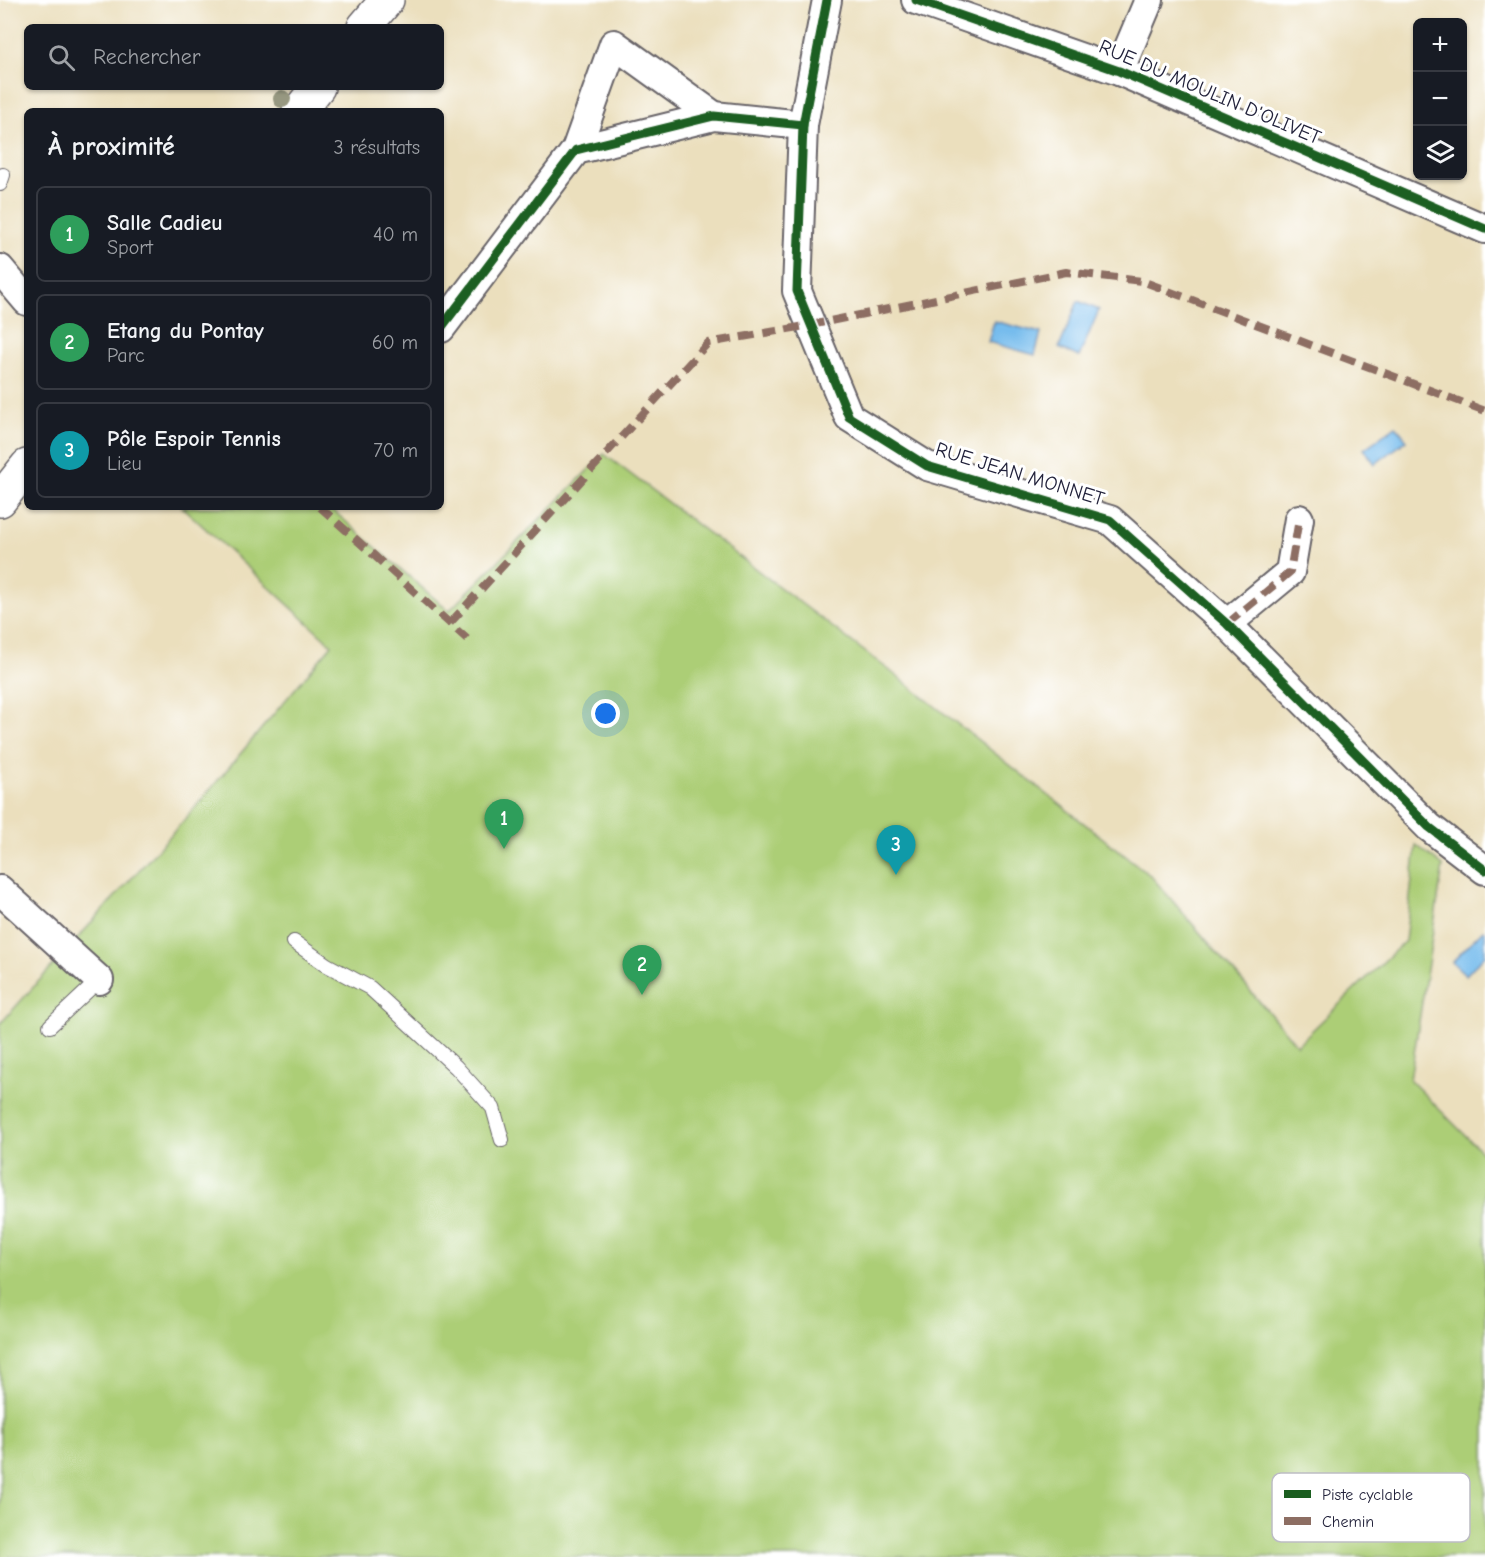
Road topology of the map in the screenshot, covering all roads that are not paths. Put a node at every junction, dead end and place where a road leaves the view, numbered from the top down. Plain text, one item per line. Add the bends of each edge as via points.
1 (826, 0) edge
2 (916, 0) edge
3 (1149, 0) edge
4 (1119, 71) junction
5 (316, 90) edge
6 (301, 108) edge
7 (714, 116) junction
8 (803, 124) junction
9 (576, 150) junction
10 (1485, 229) edge
11 (0, 269) edge
12 (24, 297) edge
13 (444, 324) edge
14 (24, 470) edge
15 (0, 500) edge
16 (1299, 519) dead end
17 (1227, 624) junction
18 (1485, 870) edge
19 (0, 890) edge
20 (294, 942) dead end
21 (99, 980) joint
22 (50, 1026) dead end
23 (502, 1140) dead end

1 - 8 street, RUE JEAN MONNET
2 - 4 street, RUE DU MOULIN D'OLIVET
3 - 4 street
4 - 10 street, RUE DU MOULIN D'OLIVET
5 - 6 street
7 - 8 street
7 - 9 street
7 - 9 street via 614,44
8 - 17 street, RUE JEAN MONNET via 797,291 849,417 927,466 1110,520
9 - 13 street
11 - 12 street
14 - 15 street
16 - 17 street via 1290,572
17 - 18 street, RUE JEAN MONNET via 1429,826
19 - 21 street
20 - 23 lane via 327,966 370,988 456,1067 493,1108
21 - 22 lane

